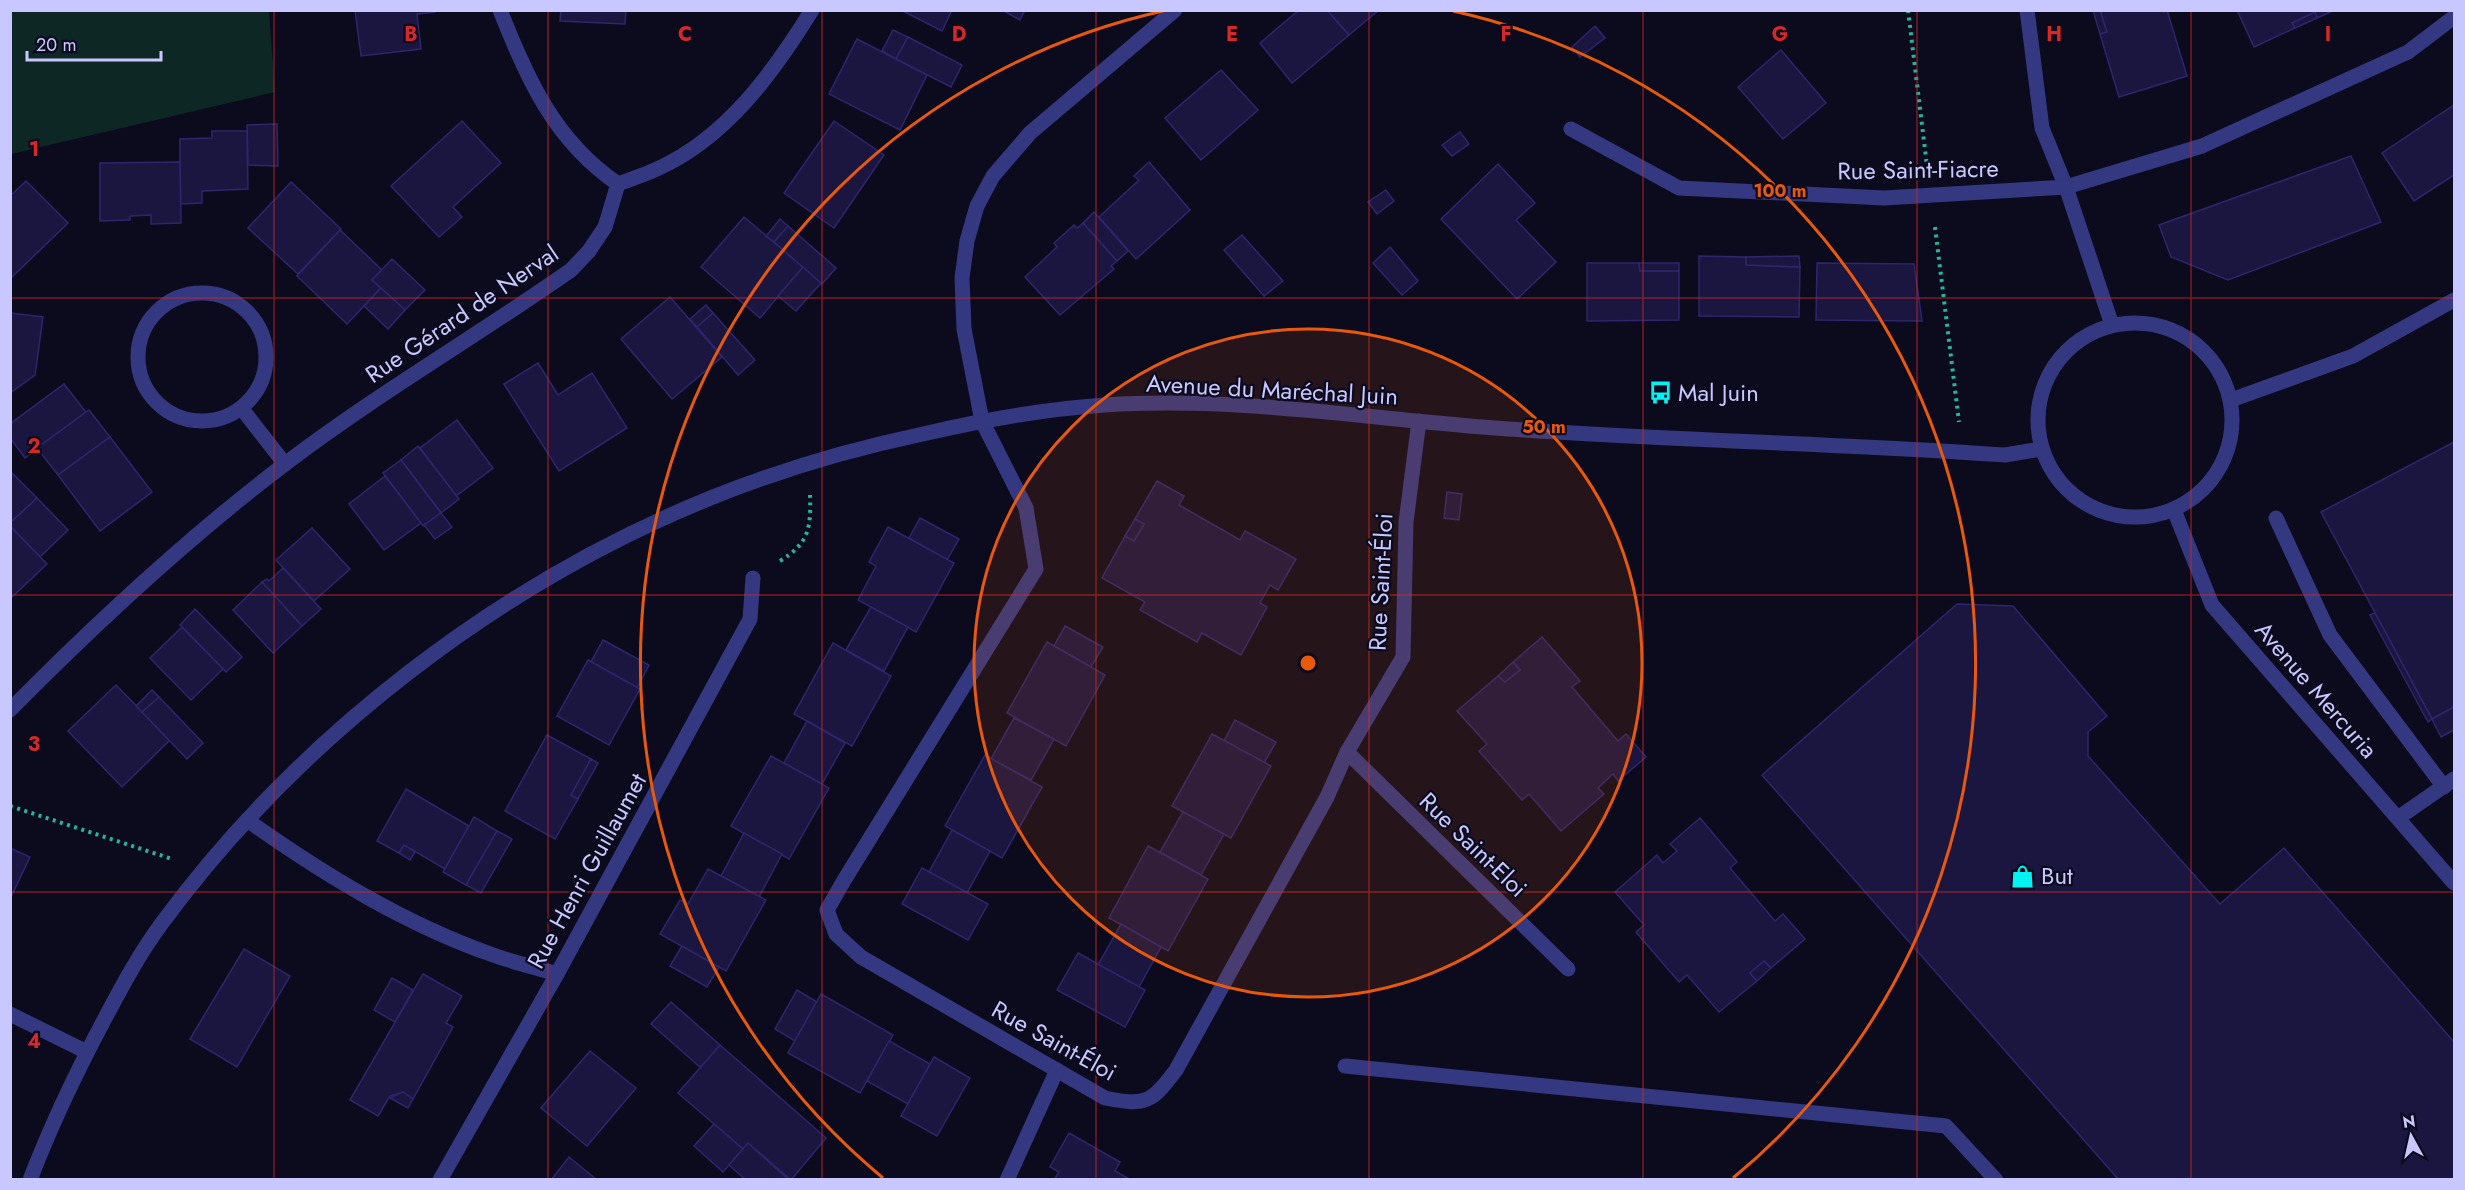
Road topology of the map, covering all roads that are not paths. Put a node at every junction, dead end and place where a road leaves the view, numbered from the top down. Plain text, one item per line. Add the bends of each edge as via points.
1 (500, 10) edge
2 (813, 10) edge
3 (1175, 10) edge
4 (2027, 10) edge
5 (2454, 17) edge
6 (1571, 129) dead end
7 (618, 184) junction
8 (2066, 187) junction
9 (2454, 300) edge
10 (2112, 325) junction
11 (2231, 400) junction
12 (242, 409) junction
13 (982, 421) junction
14 (1419, 422) junction
15 (2041, 449) junction
16 (285, 464) junction
17 (2174, 510) junction
18 (2276, 518) dead end
19 (753, 578) road end
20 (10, 710) edge
21 (1347, 752) junction
22 (2449, 783) edge
23 (2398, 818) junction
24 (247, 820) junction
25 (2454, 883) edge
26 (1568, 969) dead end
27 (557, 974) junction
28 (10, 1014) edge
29 (87, 1052) junction
30 (1345, 1066) dead end
31 (1057, 1070) junction
32 (30, 1179) edge
33 (440, 1179) edge
34 (1007, 1179) edge
35 (1996, 1179) edge

1 - 7 street via 554,123 597,170
2 - 7 street via 776,67 748,100 705,139 658,168
3 - 13 street, Rue Saint-Éloi via 1030,133 993,176 977,206 962,278 964,329
4 - 8 street via 2042,128
5 - 8 street, Rue Saint-Fiacre via 2408,52 2202,146
6 - 8 street, Rue Saint-Fiacre via 1679,188 1884,198
7 - 16 street, Rue Gérard de Nerval via 605,227 571,270
8 - 10 street
9 - 11 street via 2352,356
10 - 11 street via 2144,322 2174,330 2200,347 2220,370
10 - 15 street via 2083,336 2059,358 2043,386 2037,417
11 - 17 street via 2232,433 2222,465 2202,491
12 - 12 street via 262,385 268,354 259,324 238,302 208,292 177,297 152,316 138,344 140,375 155,402 182,419 192,420 213,421
12 - 16 street
13 - 14 street, Avenue du Maréchal Juin via 1102,405 1157,403 1234,405
13 - 24 street, Avenue du Maréchal Juin via 881,443 714,496 556,573 478,623 347,722
13 - 31 street, Rue Saint-Éloi via 1026,508 1036,569 828,910 836,934 861,957
14 - 15 street, Avenue du Maréchal Juin via 2005,455
14 - 21 street, Rue Saint-Éloi via 1406,522 1403,657
15 - 17 street via 2055,478 2079,500 2109,514 2142,517
16 - 20 street, Rue Gérard de Nerval via 125,596
17 - 23 street, Avenue Mercuria via 2212,605
18 - 22 street via 2330,635
19 - 27 street, Rue Henri Guillaumet via 750,619
21 - 26 street, Rue Saint-Eloi
21 - 31 street, Rue Saint-Éloi via 1327,796 1210,1009 1176,1070 1157,1095 1132,1103 1105,1098
22 - 23 street
23 - 25 street, Avenue Mercuria
24 - 27 street via 350,888 440,933 496,956
24 - 29 street, Avenue du Maréchal Juin via 160,925
27 - 33 street, Rue Henri Guillaumet
28 - 29 street
29 - 32 street, Avenue du Maréchal Juin
30 - 35 street via 1946,1126
31 - 34 street

